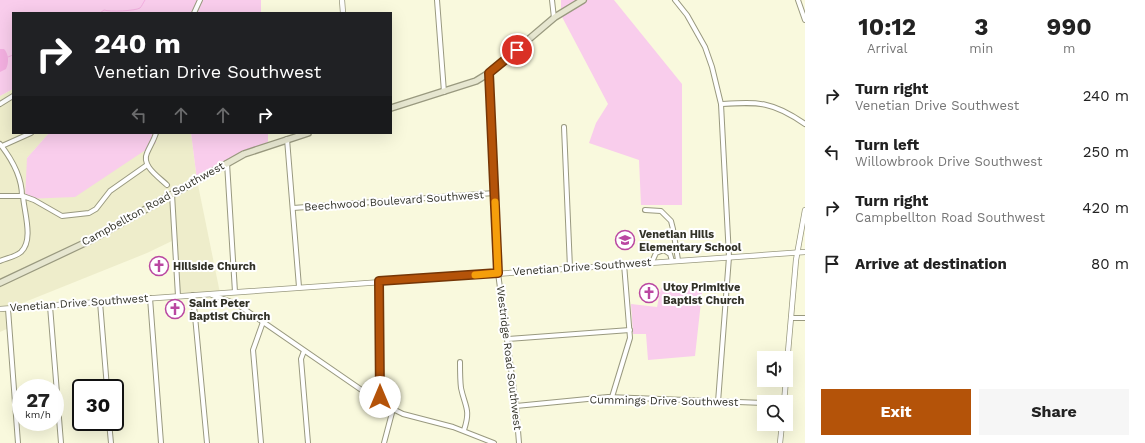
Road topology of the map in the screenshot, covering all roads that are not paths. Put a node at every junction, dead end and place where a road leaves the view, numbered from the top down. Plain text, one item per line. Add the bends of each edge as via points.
1 (200, 0) edge
2 (342, 0) edge
3 (438, 0) edge
4 (552, 0) edge
5 (583, 0) edge
6 (675, 0) edge
7 (798, 0) edge
8 (194, 12) edge
9 (343, 12) edge
10 (554, 18) junction
11 (805, 20) edge
12 (489, 73) junction
13 (444, 93) junction
14 (12, 97) edge
15 (0, 104) edge
16 (721, 104) junction
17 (392, 108) edge
18 (805, 124) edge
19 (564, 127) dead end
20 (28, 134) edge
21 (156, 134) edge
22 (304, 134) edge
23 (287, 139) junction
24 (1, 145) edge
25 (227, 163) junction
26 (147, 165) junction
27 (167, 185) dead end
28 (494, 193) junction
29 (172, 194) junction
30 (0, 196) edge
31 (293, 208) junction
32 (645, 210) dead end
33 (805, 210) edge
34 (797, 252) junction
35 (805, 252) edge
36 (729, 257) junction
37 (678, 260) junction
38 (0, 261) edge
39 (672, 261) junction
40 (652, 262) junction
41 (624, 264) junction
42 (570, 268) junction
43 (498, 273) junction
44 (379, 281) junction
45 (0, 283) edge
46 (299, 287) junction
47 (235, 292) junction
48 (210, 294) junction
49 (193, 295) junction
50 (178, 296) junction
51 (150, 298) junction
52 (100, 302) junction
53 (50, 306) junction
54 (0, 309) edge
55 (8, 309) junction
56 (791, 318) junction
57 (805, 318) edge
58 (263, 322) junction
59 (630, 330) junction
60 (507, 339) junction
61 (304, 351) junction
62 (788, 351) edge
63 (460, 362) dead end
64 (106, 379) edge
65 (612, 397) junction
66 (379, 402) junction
67 (718, 402) junction
68 (757, 403) edge
69 (516, 406) junction
70 (393, 410) junction
71 (464, 430) junction
72 (110, 431) edge
73 (781, 431) edge
74 (18, 443) edge
75 (61, 443) edge
76 (111, 443) edge
77 (161, 443) edge
78 (207, 443) edge
79 (261, 443) edge
80 (308, 443) edge
81 (384, 443) edge
82 (494, 443) edge
83 (519, 443) edge
84 (780, 443) edge

1 - 8 street
2 - 9 street
3 - 13 street
4 - 10 street
5 - 10 main road
6 - 16 street via 687,15 705,48 716,79
7 - 11 street
10 - 12 main road
12 - 13 main road via 468,85
12 - 28 street, Westridge Road Southwest
13 - 17 main road
14 - 15 street
16 - 18 street via 761,103 781,109
16 - 36 street
19 - 42 street
20 - 24 street
21 - 26 street via 146,155
22 - 23 main road, Campbellton Road Southwest
23 - 25 main road, Campbellton Road Southwest via 253,150
23 - 31 street
24 - 30 street via 16,171 22,196
25 - 29 main road, Campbellton Road Southwest
25 - 47 street
26 - 27 street
26 - 38 street via 110,191 96,209 89,213 62,216 23,196 26,245 18,254
28 - 31 street, Beechwood Boulevard Southwest
28 - 43 street, Westridge Road Southwest
29 - 45 main road, Campbellton Road Southwest via 91,240
29 - 50 street
31 - 46 street
32 - 37 street via 661,211 671,221
33 - 34 street
34 - 35 street, Venetian Drive Southwest
34 - 36 street, Venetian Drive Southwest
34 - 56 street
36 - 37 street, Venetian Drive Southwest
36 - 67 street
37 - 39 street, Venetian Drive Southwest
39 - 40 street, Venetian Drive Southwest
39 - 40 street via 670,254 664,250 656,253
40 - 41 street, Venetian Drive Southwest
41 - 42 street, Venetian Drive Southwest
41 - 59 street
42 - 43 street, Venetian Drive Southwest
43 - 44 street, Venetian Drive Southwest
43 - 60 street, Westridge Road Southwest
44 - 46 street, Venetian Drive Southwest
44 - 66 street
46 - 47 street, Venetian Drive Southwest
47 - 48 street, Venetian Drive Southwest
48 - 49 street, Venetian Drive Southwest
48 - 58 street via 237,304
49 - 50 street, Venetian Drive Southwest
49 - 78 street
50 - 51 street, Venetian Drive Southwest
51 - 52 street, Venetian Drive Southwest
51 - 77 street
52 - 53 street, Venetian Drive Southwest
52 - 64 street
53 - 55 street, Venetian Drive Southwest
53 - 75 street
54 - 55 street, Venetian Drive Southwest
55 - 74 street
56 - 57 street
56 - 62 street
58 - 61 street
58 - 79 street via 253,350
59 - 60 street
59 - 65 street via 629,347
60 - 69 street, Westridge Road Southwest
61 - 66 street
61 - 80 street via 301,359
63 - 71 street via 461,388 467,406 468,421
65 - 67 street, Cummings Drive Southwest
65 - 69 street, Cummings Drive Southwest
66 - 70 street
67 - 68 street, Cummings Drive Southwest
69 - 83 street, Westridge Road Southwest
70 - 71 street via 411,418
70 - 81 street
71 - 82 street
72 - 76 street
73 - 84 street

